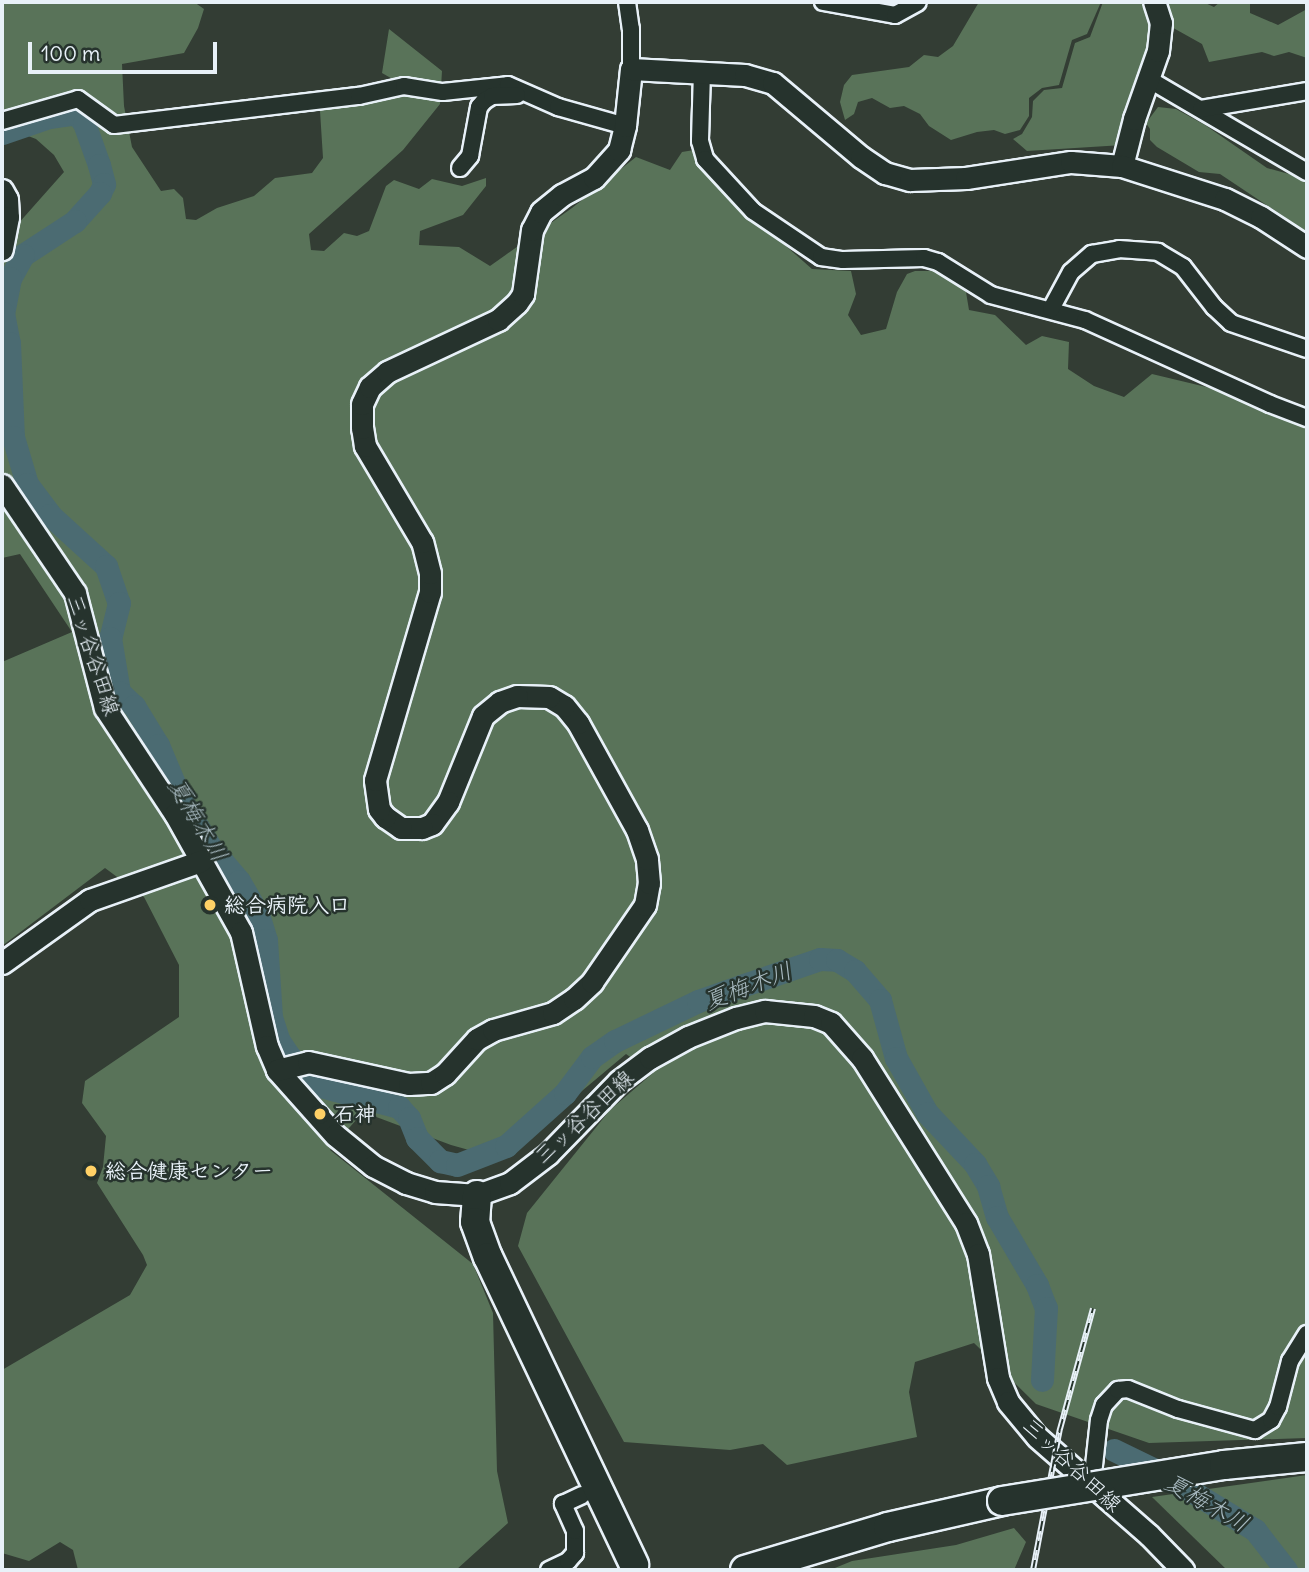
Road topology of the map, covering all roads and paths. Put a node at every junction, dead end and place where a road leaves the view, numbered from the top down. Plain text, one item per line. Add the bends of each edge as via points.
1 (627, 2) edge
2 (823, 2) edge
3 (918, 2) edge
4 (1154, 2) edge
5 (631, 69) junction
6 (702, 72) junction
7 (1150, 80) junction
8 (1307, 91) edge
9 (533, 98) junction
10 (1200, 109) junction
11 (2, 121) edge
12 (625, 126) junction
13 (1122, 166) junction
14 (460, 168) dead end
15 (1307, 172) edge
16 (2, 190) edge
17 (1307, 247) edge
18 (2, 249) edge
19 (1051, 309) junction
20 (1307, 349) edge
21 (1307, 418) edge
22 (2, 485) edge
23 (201, 861) junction
24 (2, 963) edge
25 (280, 1069) junction
26 (477, 1195) junction
27 (1307, 1334) edge
28 (1307, 1457) edge
29 (1092, 1485) junction
30 (582, 1495) dead end
31 (638, 1563) dead end
32 (780, 1563) edge
33 (549, 1570) edge
34 (724, 1570) edge
35 (745, 1570) edge
36 (1183, 1570) edge

1 - 5 street
2 - 3 street via 895,15
4 - 7 street via 1161,36
5 - 6 street
5 - 12 street
6 - 13 street via 745,75 773,83 861,158 910,180 966,178 1071,162
6 - 19 street via 700,141 705,159 752,211 780,231 830,260 931,260 991,295
7 - 10 street
7 - 13 street
8 - 10 street
9 - 11 street via 508,85 443,92 404,86 359,96 114,125 78,99
9 - 12 street
9 - 14 street via 507,94 484,100 470,156
10 - 15 street
12 - 25 street via 619,150 600,172 541,212 532,230 523,294 510,312 387,372 370,387 362,404 362,428 365,446 422,542 430,573 430,592 375,780 384,817 401,828 432,824 448,802 483,716 517,696 549,697 578,723 637,830 648,859 645,905 592,982 574,999 554,1013 477,1039 431,1083 409,1084 308,1062
13 - 17 street via 1224,199 1261,216
16 - 18 street via 8,217
19 - 20 street via 1071,272 1092,254 1119,249 1158,253 1183,267 1231,323
19 - 21 street
22 - 23 street, 三ッ谷谷田線 via 75,593 105,708
23 - 24 street via 90,900
23 - 25 street, 三ッ谷谷田線 via 241,932 267,1046
25 - 26 street, 三ッ谷谷田線 via 335,1135 373,1166 435,1192
26 - 29 street, 三ッ谷谷田線 via 510,1183 548,1154 618,1081 688,1037 765,1011 814,1016 831,1023 862,1058 966,1223 978,1254 998,1378 1008,1402 1037,1437
26 - 31 highway
27 - 29 street via 1290,1361 1271,1420 1255,1430 1178,1409 1128,1389 1118,1390 1104,1405 1099,1420
28 - 32 highway, bridge via 1224,1465 1002,1501 888,1527
29 - 36 street, 三ッ谷谷田線
30 - 33 street via 563,1504 575,1531 575,1553
32 - 34 highway
32 - 35 highway

